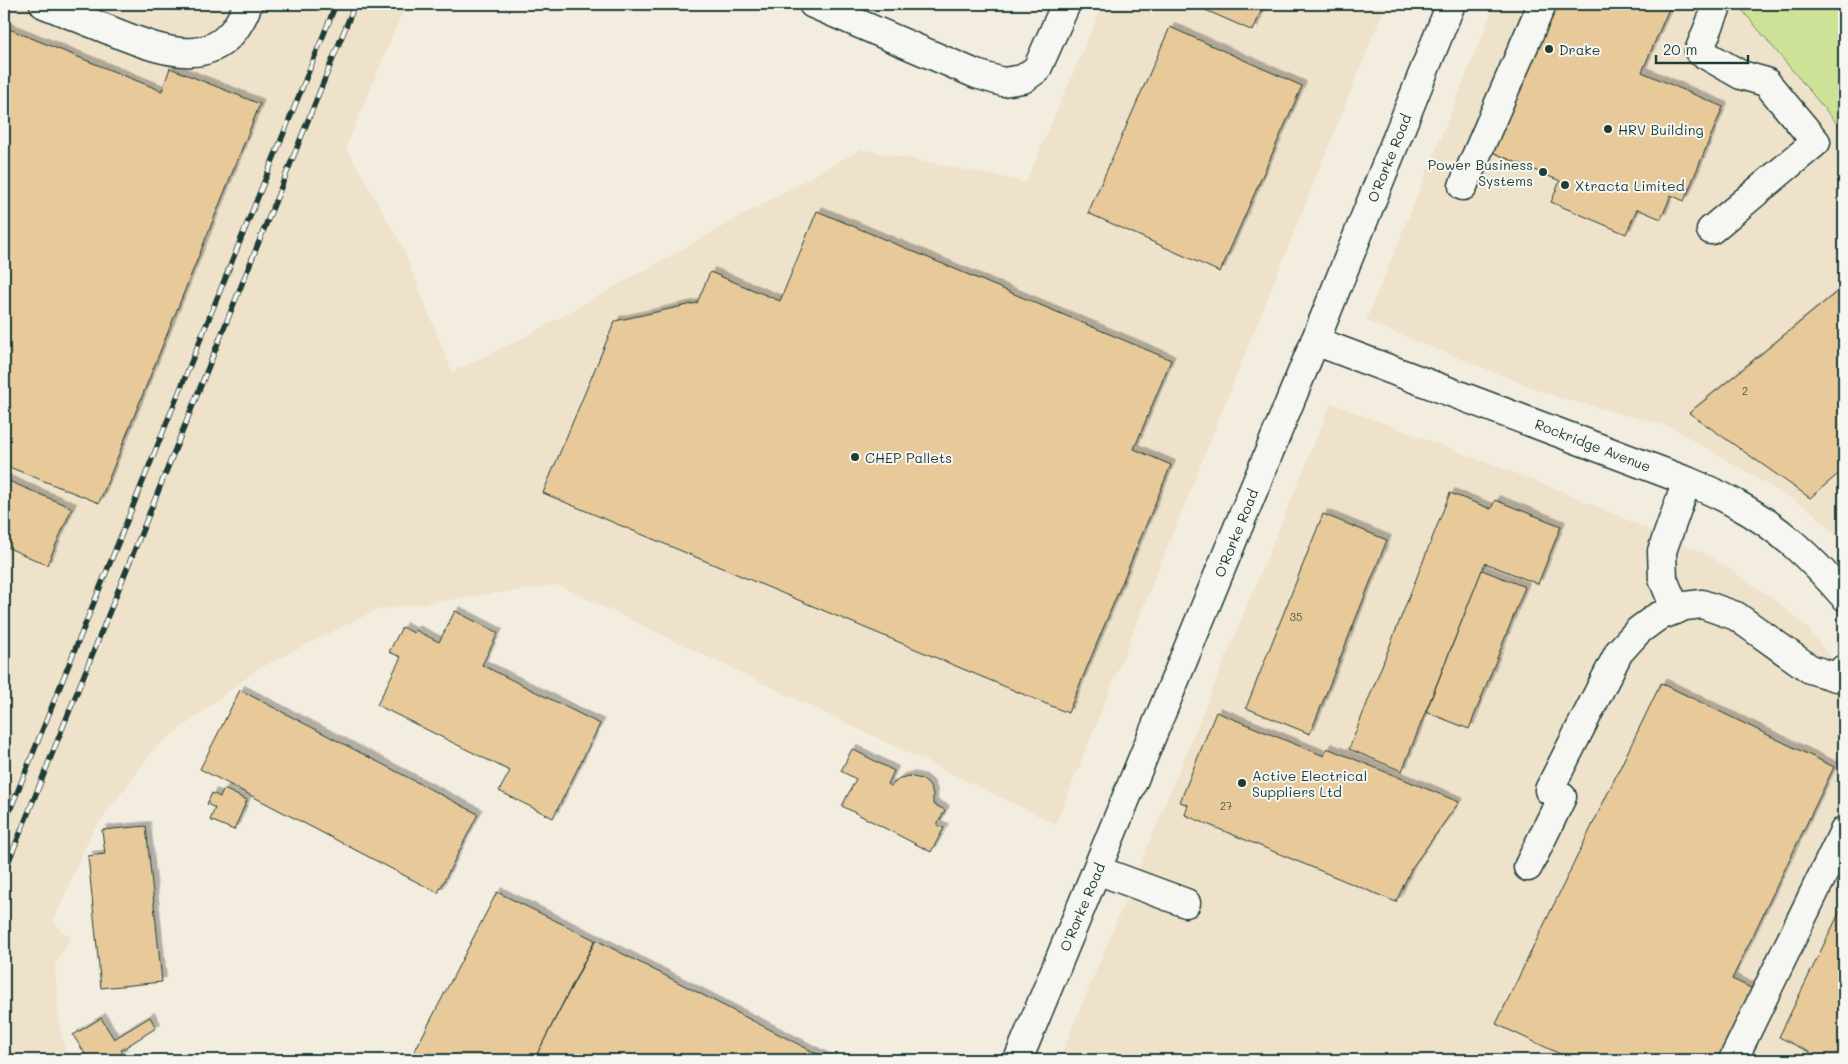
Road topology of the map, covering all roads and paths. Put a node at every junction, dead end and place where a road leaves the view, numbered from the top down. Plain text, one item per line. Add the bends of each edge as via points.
1 (44, 4) edge
2 (248, 4) edge
3 (813, 4) edge
4 (1066, 4) edge
5 (1451, 4) edge
6 (1542, 4) edge
7 (1718, 4) edge
8 (1463, 186) dead end
9 (1711, 230) dead end
10 (1315, 341) junction
11 (1688, 481) junction
12 (1844, 596) edge
13 (1676, 610) junction
14 (1844, 669) edge
15 (1844, 831) edge
16 (1528, 867) dead end
17 (1097, 870) junction
18 (1186, 903) dead end
19 (1018, 1060) edge
20 (1733, 1060) edge

1 - 2 street via 148,46 182,54 220,43 242,21
3 - 4 street via 976,74 1003,82 1023,79 1037,69
5 - 10 street, O'Rorke Road
6 - 8 street
7 - 9 street via 1699,51 1741,75 1766,82 1816,142
10 - 11 street, Rockridge Avenue
10 - 17 street, O'Rorke Road
11 - 12 street, Rockridge Avenue via 1737,504 1779,532 1813,560
11 - 13 street via 1662,551 1663,579
13 - 14 street via 1702,604 1736,616 1810,669 1836,677
13 - 16 street via 1657,617 1638,631 1619,652 1549,790 1562,797
15 - 20 street
17 - 18 street
17 - 19 street, O'Rorke Road

